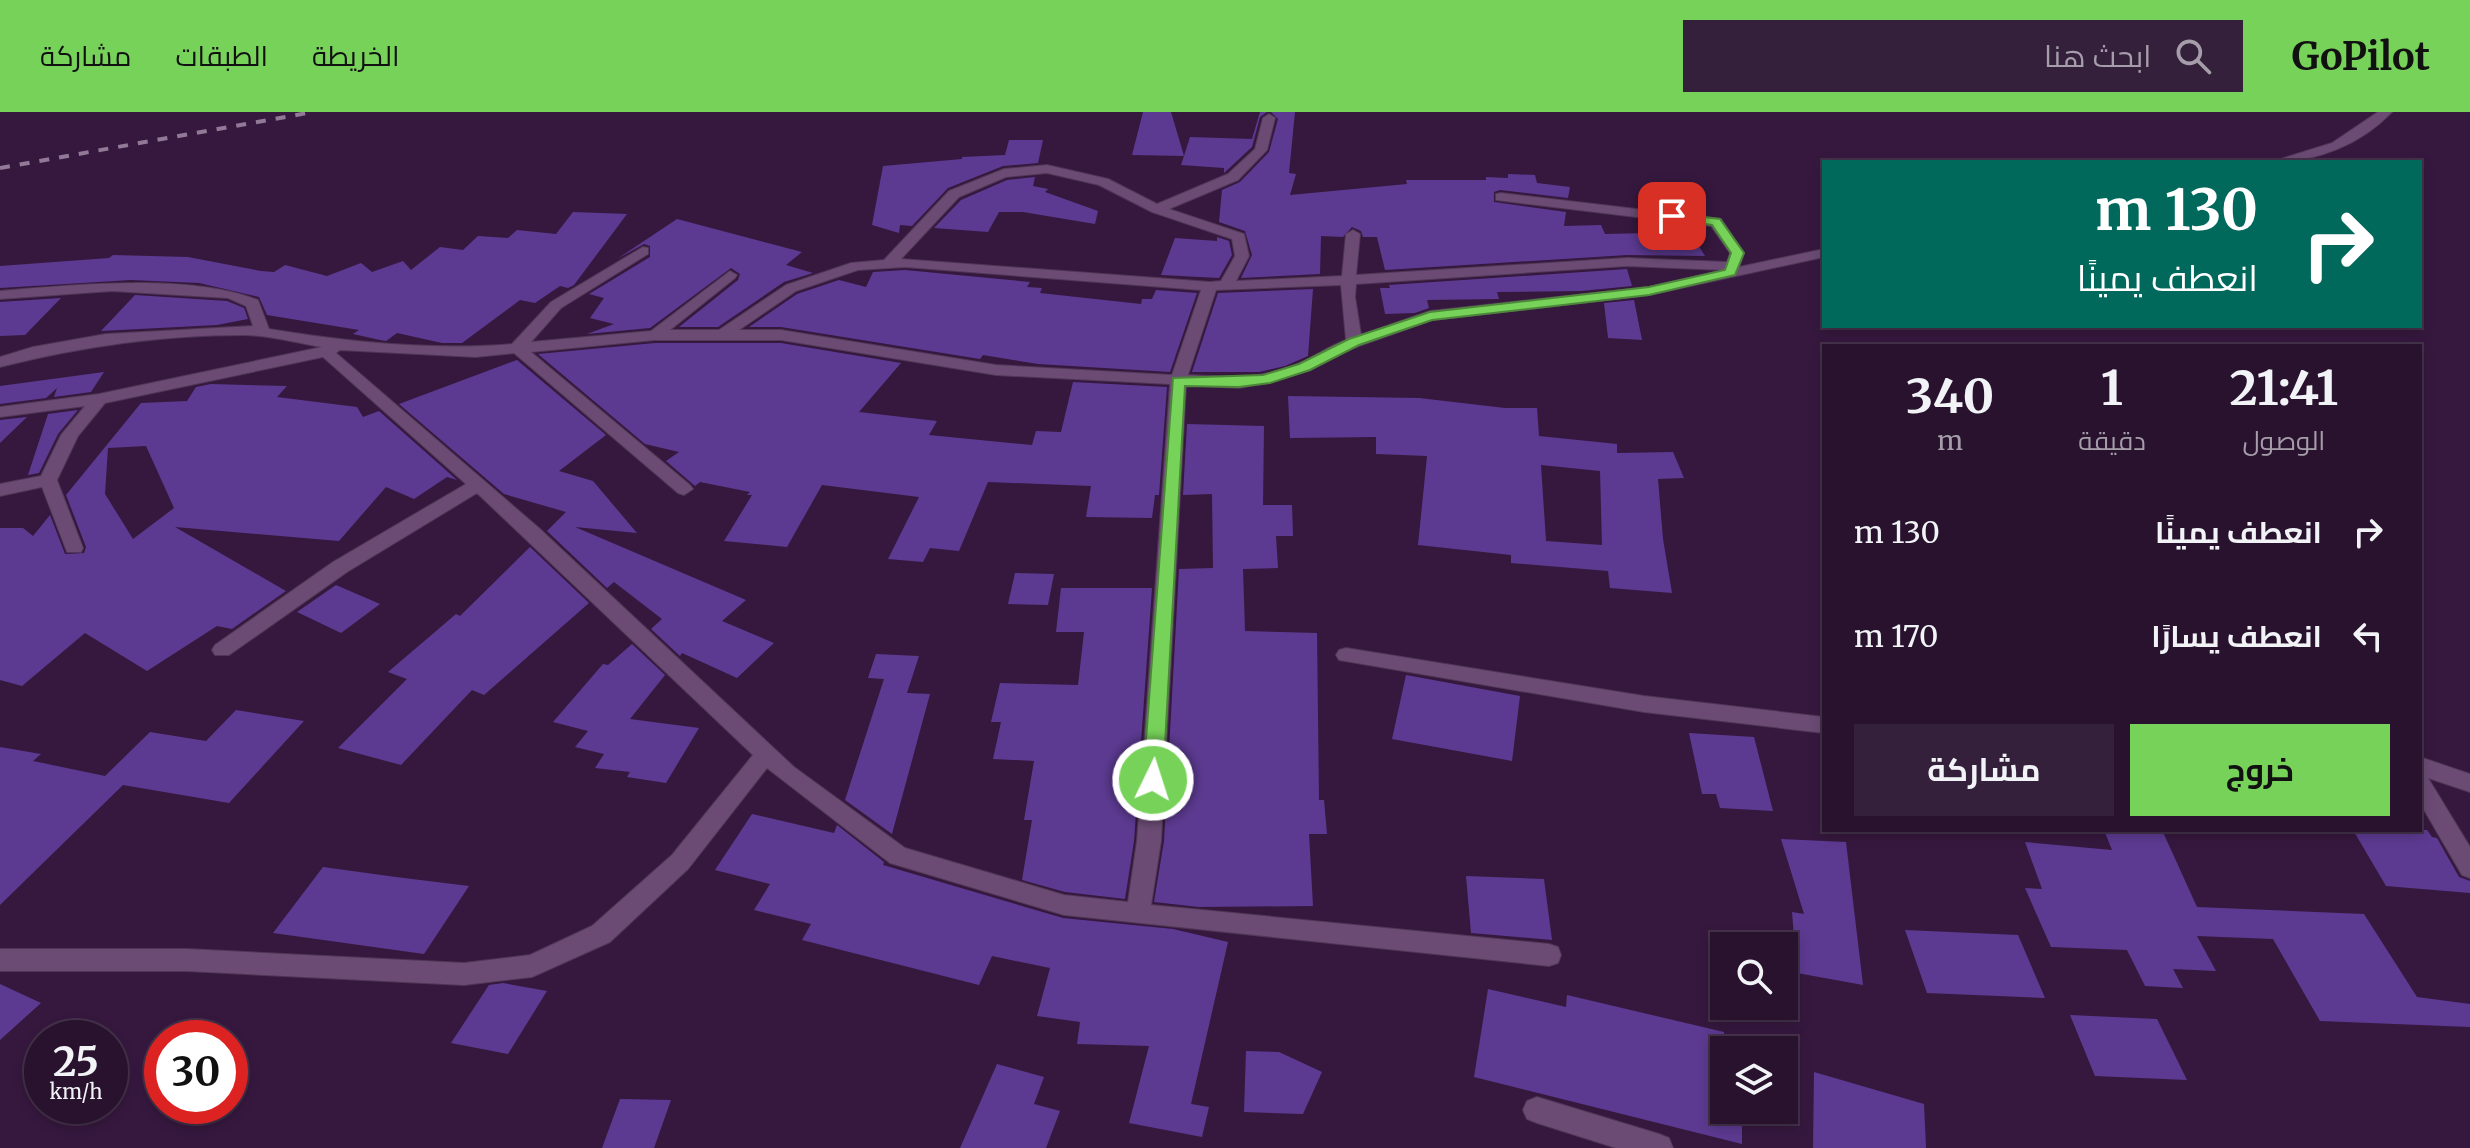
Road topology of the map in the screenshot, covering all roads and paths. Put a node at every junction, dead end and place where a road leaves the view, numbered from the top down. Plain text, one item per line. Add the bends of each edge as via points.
1 (2386, 112) edge
2 (1269, 118) dead end
3 (2291, 160) edge
4 (1501, 197) dead end
5 (1157, 209) junction
6 (1353, 234) dead end
7 (643, 251) dead end
8 (1822, 253) edge
9 (888, 264) junction
10 (1731, 270) junction
11 (730, 275) dead end
12 (1350, 280) junction
13 (1226, 285) junction
14 (1210, 286) junction
15 (0, 295) edge
16 (262, 332) junction
17 (655, 335) junction
18 (722, 335) junction
19 (1354, 342) junction
20 (332, 348) junction
21 (517, 348) junction
22 (0, 362) edge
23 (1178, 381) junction
24 (99, 399) junction
25 (0, 412) edge
26 (48, 480) junction
27 (478, 485) junction
28 (684, 489) dead end
29 (0, 490) edge
30 (74, 548) dead end
31 (222, 650) dead end
32 (1346, 655) dead end
33 (1822, 725) edge
34 (765, 755) junction
35 (2422, 767) edge
36 (2470, 783) edge
37 (2422, 786) edge
38 (2470, 868) edge
39 (1138, 914) junction
40 (1549, 955) dead end
41 (0, 960) edge
42 (1537, 1110) dead end
43 (1659, 1148) edge

1 - 3 street via 2316,156
2 - 5 street via 1261,150 1233,177
4 - 10 street via 1716,222 1737,253
5 - 9 street via 1103,182 1047,169 1004,173 954,194
5 - 13 street via 1239,237 1242,256
6 - 12 street
7 - 21 street via 556,305
8 - 10 street
9 - 14 street
9 - 18 street via 856,266 791,288
10 - 12 street via 1627,262
10 - 19 street via 1649,291 1430,316
11 - 17 street
12 - 13 street
12 - 19 street via 1347,297
13 - 14 street
14 - 23 street
15 - 16 street via 112,287 230,294 253,303
16 - 20 street
16 - 22 street via 106,339
17 - 18 street
17 - 21 street
18 - 23 street via 781,335 996,370
19 - 23 street via 1305,367 1265,379
20 - 21 street
20 - 24 street
20 - 27 street
21 - 28 street
23 - 39 street via 1149,841
24 - 25 street
24 - 26 street via 70,435
26 - 29 street
26 - 30 street
27 - 31 street via 340,567
27 - 34 street
32 - 33 street via 1605,699
34 - 39 street via 898,856 1064,905
34 - 41 street via 680,862 601,934 532,966 464,974 187,960
35 - 36 street
37 - 38 street
39 - 40 street
42 - 43 street

